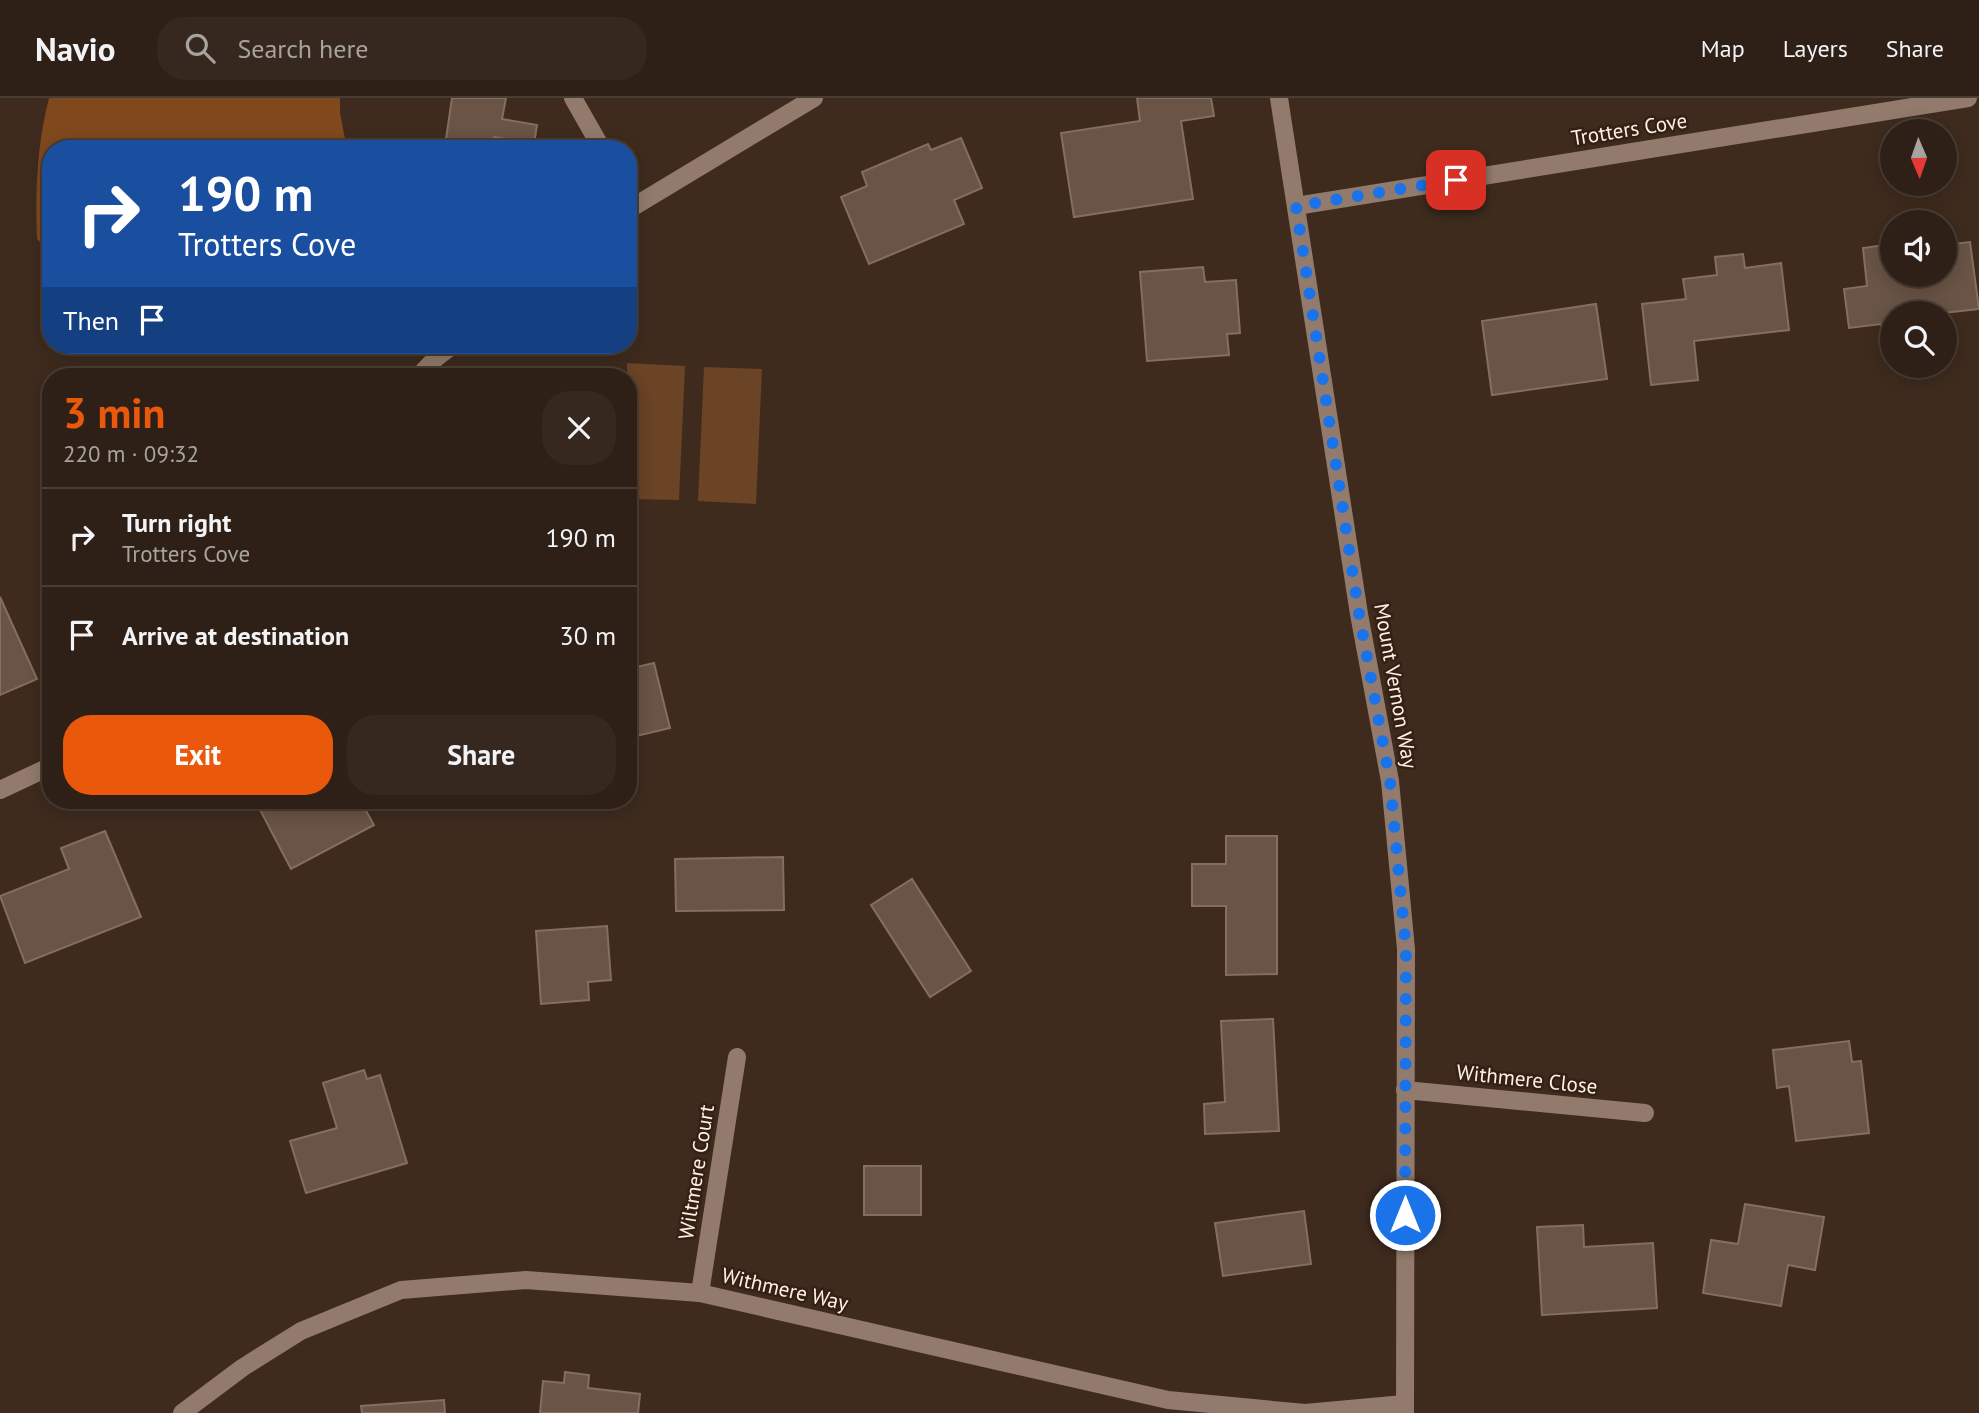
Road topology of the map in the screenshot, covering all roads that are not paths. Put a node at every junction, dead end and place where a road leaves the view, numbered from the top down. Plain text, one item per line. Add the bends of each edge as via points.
1 (573, 98) edge
2 (814, 98) edge
3 (1279, 98) edge
4 (1968, 98) edge
5 (598, 140) edge
6 (637, 199) edge
7 (1296, 206) junction
8 (441, 354) edge
9 (427, 368) edge
10 (42, 769) edge
11 (0, 790) edge
12 (737, 1058) dead end
13 (1405, 1090) junction
14 (1645, 1113) dead end
15 (700, 1293) junction
16 (1404, 1408) edge
17 (182, 1413) edge

1 - 5 street
2 - 6 street
3 - 7 street, Mount Vernon Way
4 - 7 street, Trotters Cove
7 - 13 street, Mount Vernon Way via 1359,614 1390,781 1406,949
8 - 9 street
10 - 11 street
12 - 15 street, Wiltmere Court
13 - 14 street, Withmere Close
13 - 16 street, Mount Vernon Way
15 - 16 street, Withmere Way via 1168,1400 1305,1413
15 - 17 street, Withmere Way via 526,1280 401,1290 301,1331

